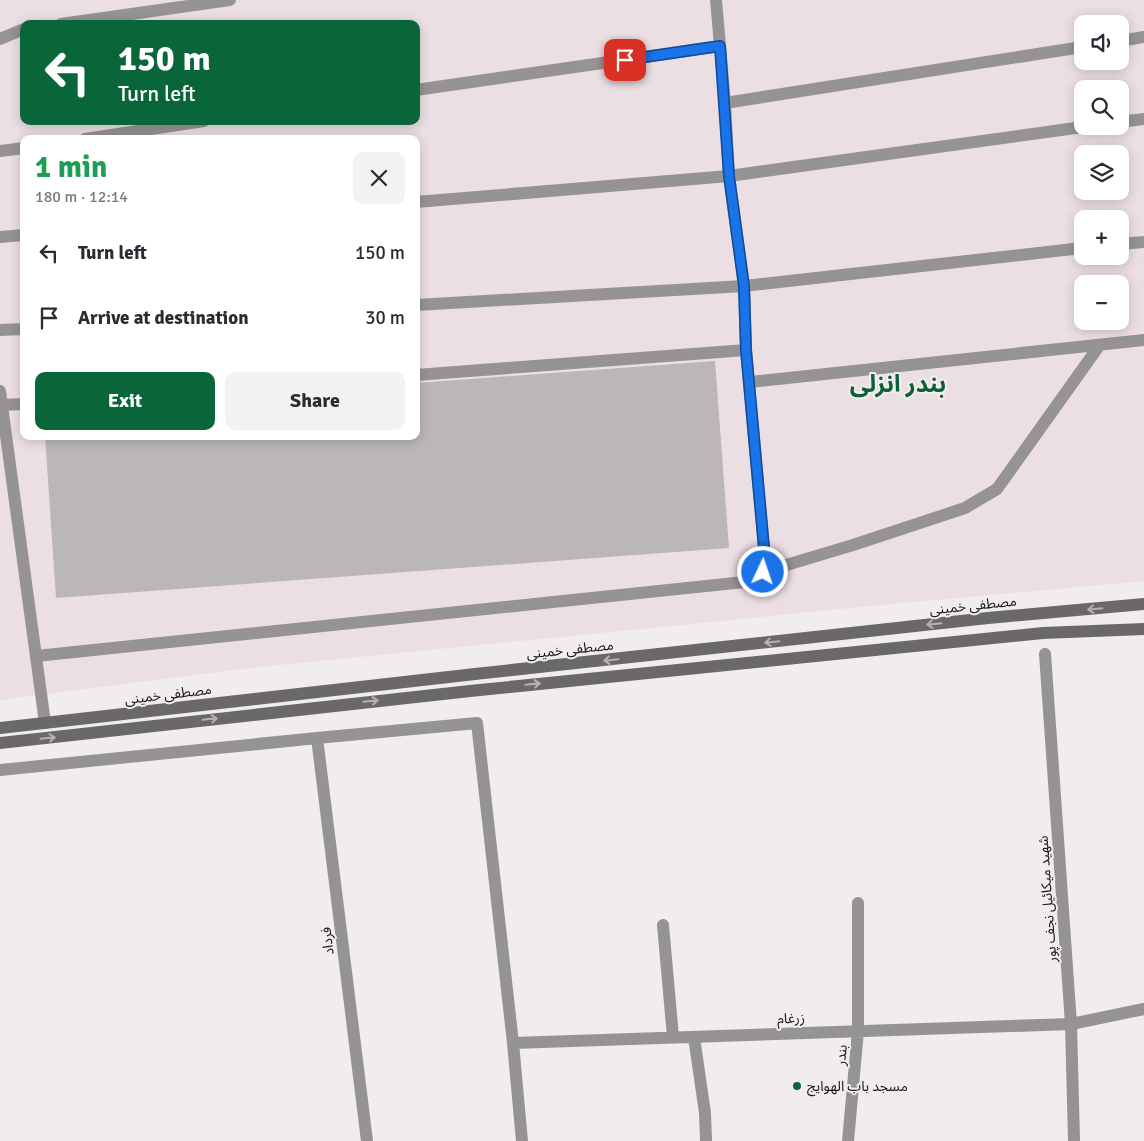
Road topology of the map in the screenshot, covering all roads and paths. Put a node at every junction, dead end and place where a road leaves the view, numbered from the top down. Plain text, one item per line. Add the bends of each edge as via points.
1 (230, 0) edge
2 (716, 0) edge
3 (89, 20) edge
4 (20, 31) edge
5 (1144, 37) edge
6 (0, 39) edge
7 (1129, 40) edge
8 (720, 46) junction
9 (1074, 48) edge
10 (420, 89) edge
11 (725, 103) junction
12 (1144, 119) edge
13 (1129, 121) edge
14 (178, 125) edge
15 (1074, 128) edge
16 (111, 135) edge
17 (20, 148) edge
18 (0, 151) edge
19 (729, 176) junction
20 (420, 202) edge
21 (20, 235) edge
22 (0, 237) edge
23 (1144, 242) edge
24 (1129, 243) edge
25 (1074, 249) edge
26 (744, 286) junction
27 (420, 305) edge
28 (20, 329) edge
29 (0, 330) edge
30 (1144, 340) edge
31 (1099, 346) junction
32 (746, 350) junction
33 (420, 374) edge
34 (750, 382) junction
35 (0, 392) edge
36 (20, 404) edge
37 (2, 405) junction
38 (763, 572) junction
39 (1144, 604) edge
40 (1144, 629) edge
41 (1045, 654) dead end
42 (36, 656) junction
43 (45, 723) junction
44 (0, 728) edge
45 (317, 738) junction
46 (0, 743) edge
47 (0, 770) edge
48 (858, 903) dead end
49 (663, 925) dead end
50 (1144, 1009) edge
51 (1071, 1024) junction
52 (858, 1031) junction
53 (673, 1037) junction
54 (694, 1037) junction
55 (513, 1043) junction
56 (366, 1141) edge
57 (522, 1141) edge
58 (706, 1141) edge
59 (848, 1141) edge
60 (1074, 1141) edge

1 - 3 street
2 - 8 street
4 - 6 street
5 - 7 street
8 - 10 street
8 - 11 street
9 - 11 street
11 - 19 street
12 - 13 street
14 - 16 street
15 - 19 street
17 - 18 street
19 - 20 street
19 - 26 street
21 - 22 street
23 - 24 street
25 - 26 street
26 - 27 street
26 - 32 street
28 - 29 street
30 - 31 street
31 - 34 street
31 - 38 street via 997,489 965,508
32 - 33 street
32 - 34 street
34 - 38 street via 765,559
35 - 37 street
36 - 37 street
37 - 42 street
38 - 42 street via 754,581
39 -> 43 main road, مصطفی خمینی
46 -> 40 main road via 500,688 1044,634
41 - 51 street, شهید میکائیل نجف پور
42 - 43 street
43 - 44 main road, مصطفی خمینی
45 - 47 street
45 - 55 street via 477,723
45 - 56 street, فرداد
48 - 52 street, بندر
49 - 53 street
50 - 51 street, زرغام
51 - 52 street, زرغام
51 - 60 street, شهید میکائیل نجف پور
52 - 54 street, زرغام
52 - 59 street, بندر
53 - 54 street, زرغام
53 - 55 street, زرغام
54 - 58 street
55 - 57 street

